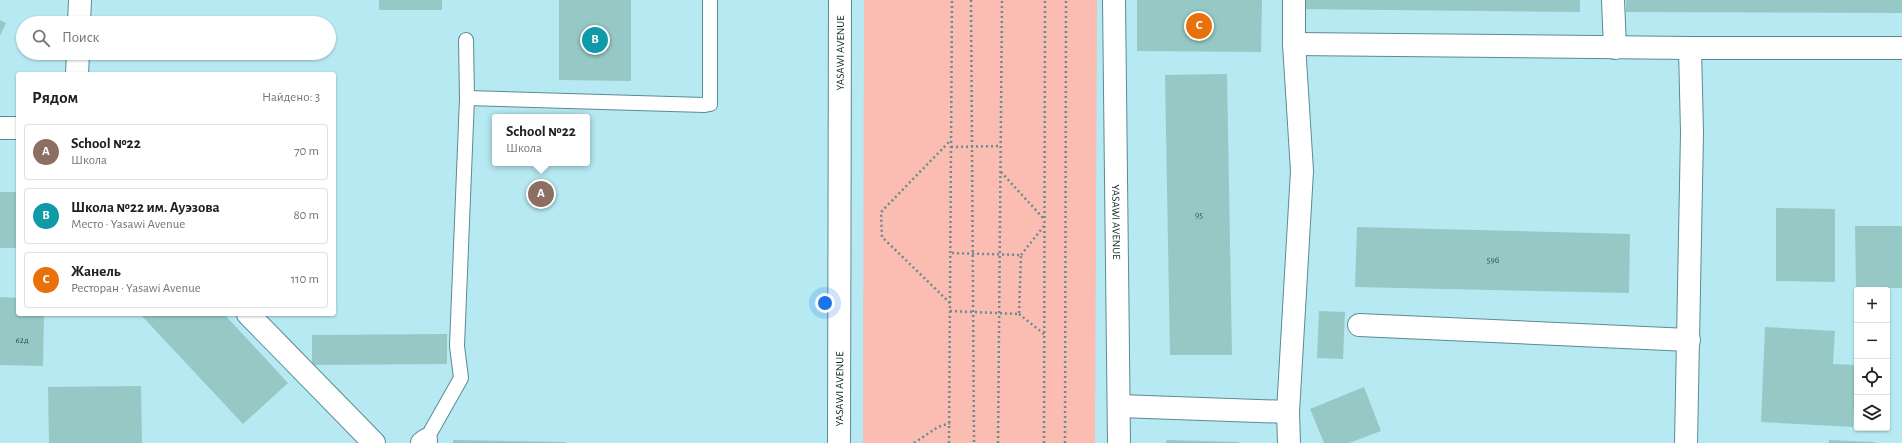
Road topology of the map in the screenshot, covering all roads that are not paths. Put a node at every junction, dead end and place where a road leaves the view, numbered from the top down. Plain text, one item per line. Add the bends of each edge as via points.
1 (80, 0) edge
2 (710, 0) edge
3 (840, 0) edge
4 (1114, 0) edge
5 (1294, 0) edge
6 (1613, 0) edge
7 (79, 16) edge
8 (466, 40) dead end
9 (1294, 44) junction
10 (1616, 48) junction
11 (1690, 48) junction
12 (1902, 48) edge
13 (78, 60) edge
14 (77, 72) edge
15 (467, 98) junction
16 (0, 128) edge
17 (16, 128) edge
18 (250, 316) edge
19 (1359, 325) dead end
20 (1689, 340) junction
21 (1120, 406) junction
22 (1288, 412) junction
23 (424, 441) edge
24 (374, 443) edge
25 (839, 443) edge
26 (1119, 443) edge
27 (1289, 443) edge
28 (1686, 443) edge

1 - 7 street
2 - 15 lane via 710,104
3 - 25 street, YASAWI AVENUE
4 - 21 street, YASAWI AVENUE
5 - 9 street
6 - 10 street
8 - 15 lane
9 - 10 street
9 - 22 street via 1302,171
10 - 11 street
11 - 12 street
11 - 20 street via 1692,134
13 - 14 street
15 - 23 lane via 457,346 461,378
16 - 17 street
18 - 24 street
19 - 20 street
20 - 28 street
21 - 22 street
21 - 26 street, YASAWI AVENUE
22 - 27 street

